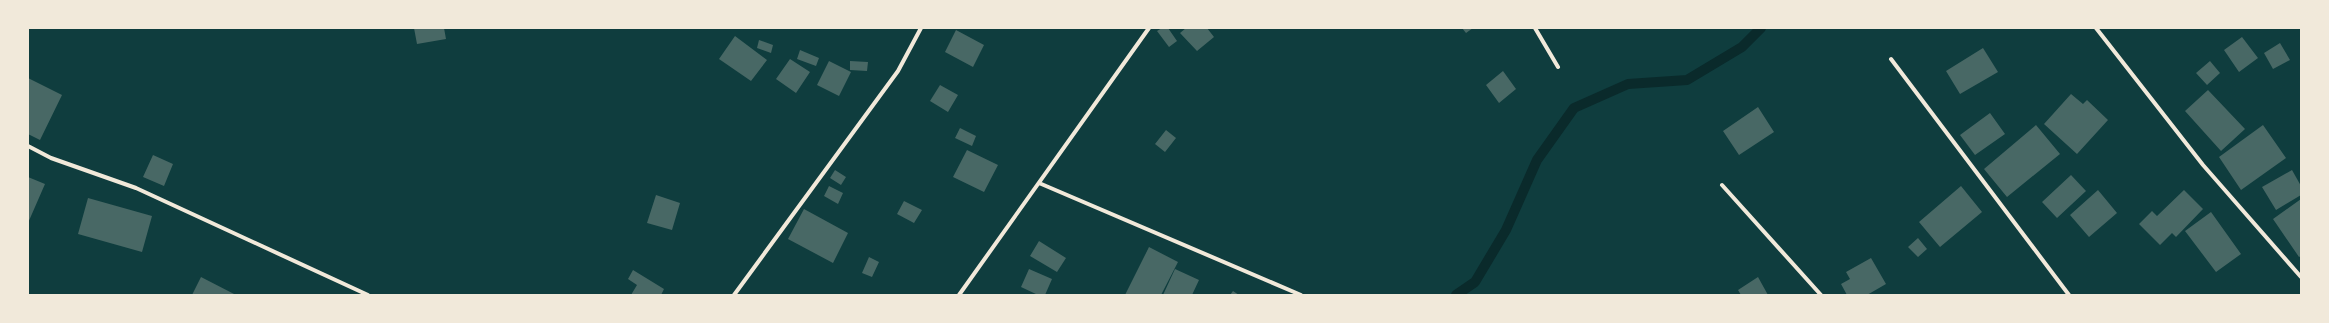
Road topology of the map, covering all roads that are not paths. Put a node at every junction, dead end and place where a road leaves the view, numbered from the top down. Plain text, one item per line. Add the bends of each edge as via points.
1 (921, 28) edge
2 (1149, 28) edge
3 (1534, 28) edge
4 (2096, 28) edge
5 (1891, 59) dead end
6 (1558, 67) dead end
7 (28, 146) edge
8 (1039, 183) junction
9 (1722, 185) dead end
10 (2301, 277) edge
11 (368, 295) edge
12 (734, 295) edge
13 (959, 295) edge
14 (1301, 295) edge
15 (1821, 295) edge
16 (2069, 295) edge

1 - 12 street via 898,71
2 - 8 street
3 - 6 street
4 - 10 street via 2203,165
5 - 16 street
7 - 11 street via 51,158 136,188
8 - 13 street
8 - 14 street
9 - 15 street

